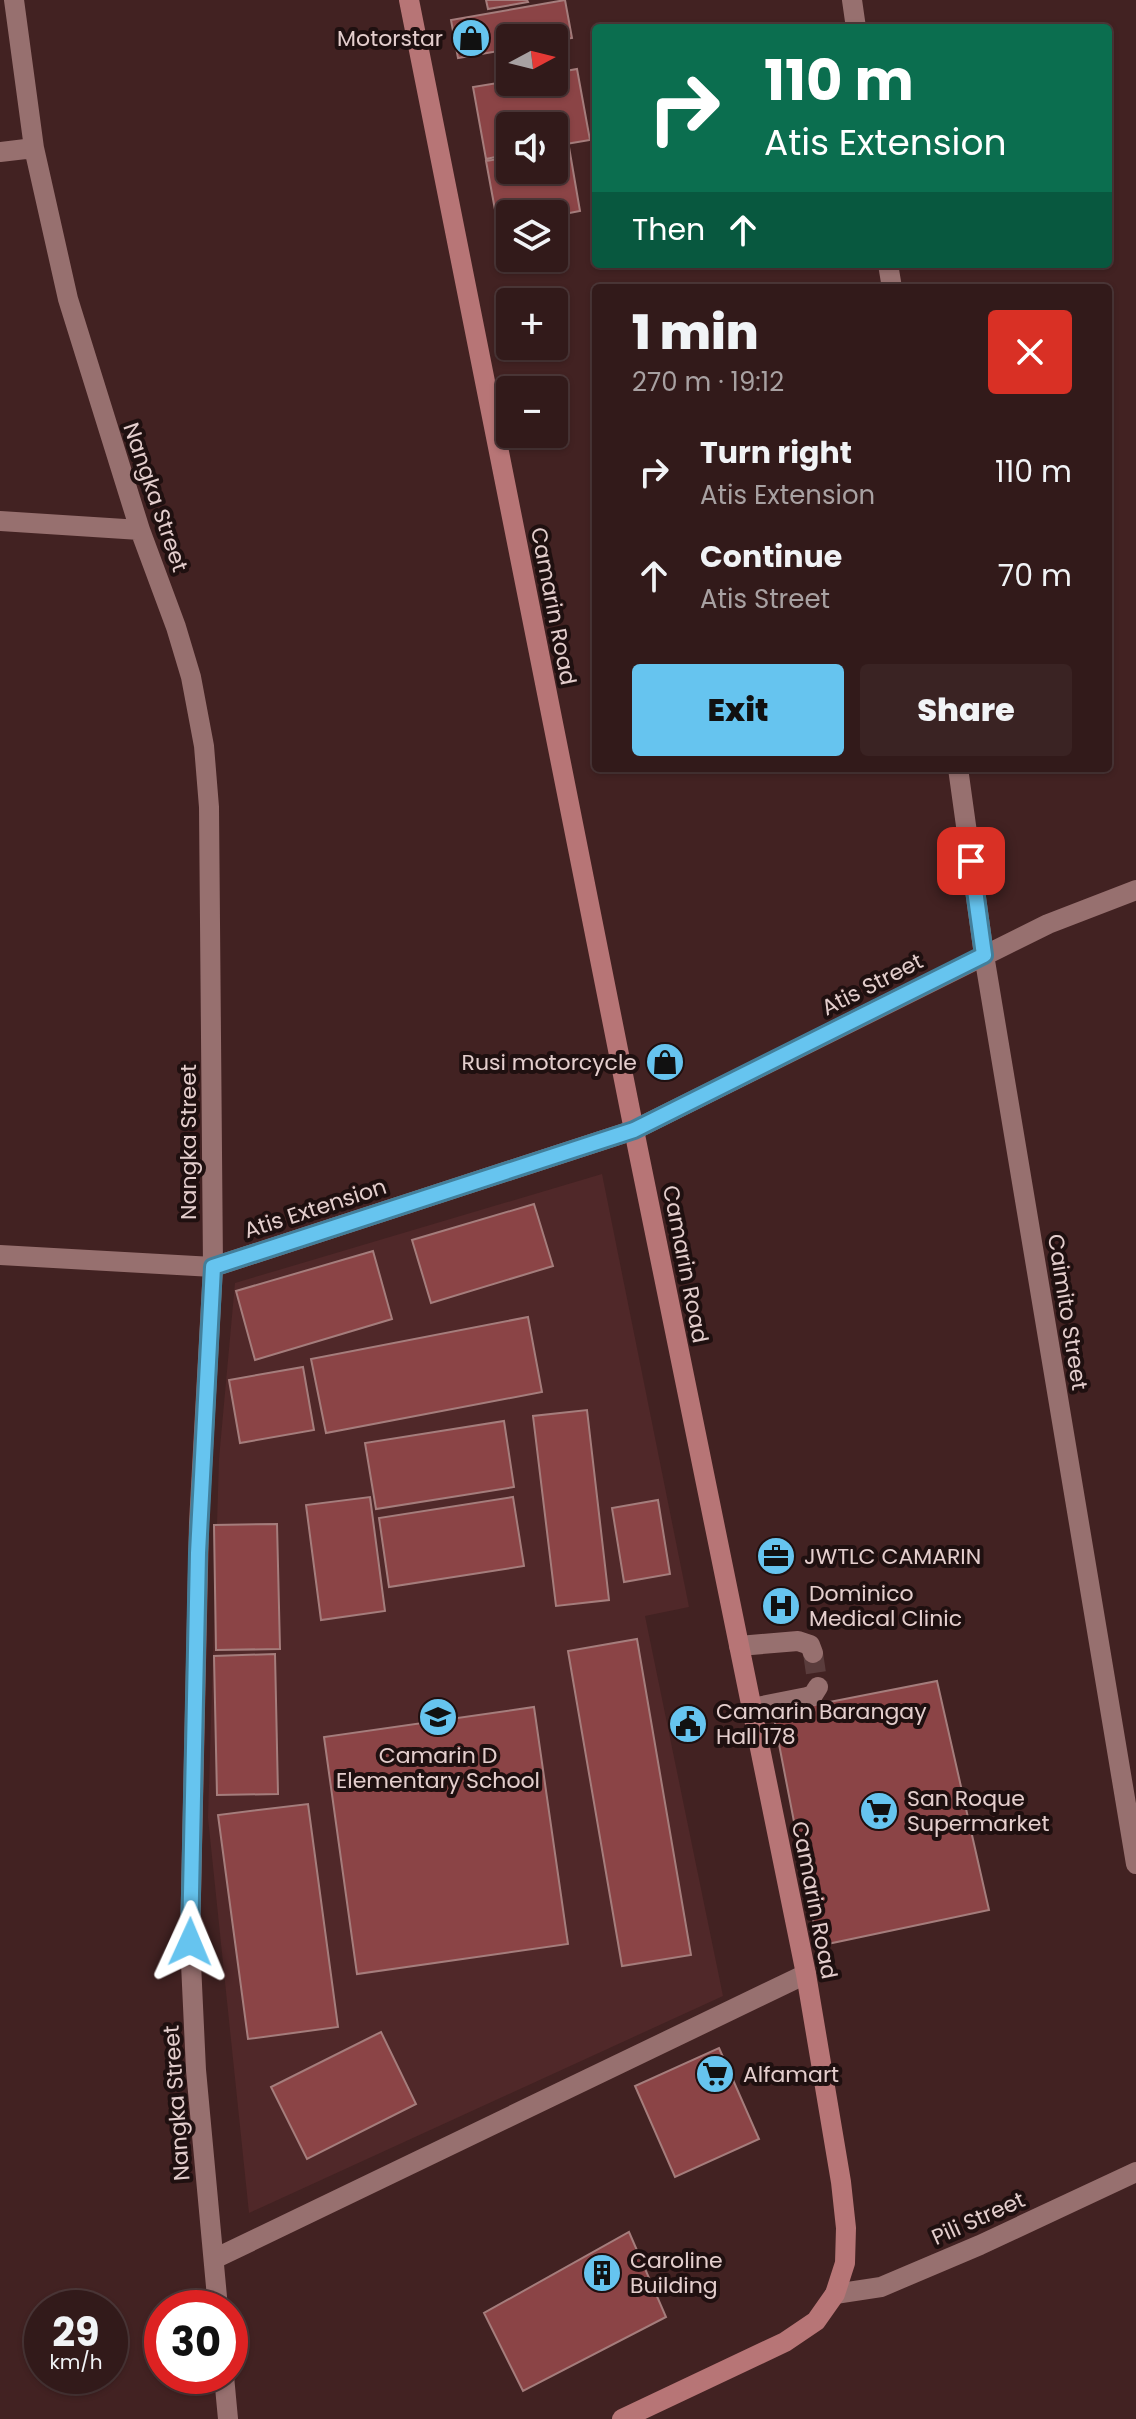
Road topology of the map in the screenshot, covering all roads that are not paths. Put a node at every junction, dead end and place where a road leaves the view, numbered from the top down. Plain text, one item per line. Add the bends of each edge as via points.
1 (14, 0) edge
2 (409, 0) edge
3 (852, 0) edge
4 (855, 24) edge
5 (34, 148) junction
6 (0, 152) edge
7 (0, 521) edge
8 (140, 530) junction
9 (959, 772) edge
10 (1136, 890) edge
11 (984, 955) junction
12 (634, 1130) junction
13 (0, 1255) edge
14 (213, 1267) junction
15 (739, 1646) junction
16 (813, 1653) dead end
17 (818, 1687) dead end
18 (752, 1708) junction
19 (1136, 1864) edge
20 (806, 1974) junction
21 (1136, 2172) edge
22 (214, 2259) junction
23 (217, 2290) edge
24 (835, 2294) junction
25 (226, 2394) edge
26 (228, 2419) edge
27 (622, 2419) edge

1 - 5 street, Nangka Street
2 - 12 main road, Camarin Road
3 - 4 street
5 - 6 street
5 - 8 street, Nangka Street via 68,299
7 - 8 street
8 - 14 street, Nangka Street via 191,677 204,746 212,890
9 - 11 street, Caimito Street
10 - 11 street, Atis Street
11 - 12 street, Atis Street
11 - 19 street, Caimito Street
12 - 14 street, Atis Extension
12 - 15 main road, Camarin Road
13 - 14 street, Atis Extension
14 - 22 street, Nangka Street via 199,1539 190,1942
15 - 16 street via 798,1641 810,1645
15 - 18 main road, Camarin Road
17 - 18 street via 807,1697
18 - 20 main road, Camarin Road
20 - 22 street
20 - 24 main road, Camarin Road via 846,2228 845,2263
21 - 24 street, Pili Street via 881,2287
22 - 23 street, Nangka Street
24 - 27 main road, Camarin Road via 816,2321 785,2342
25 - 26 street

